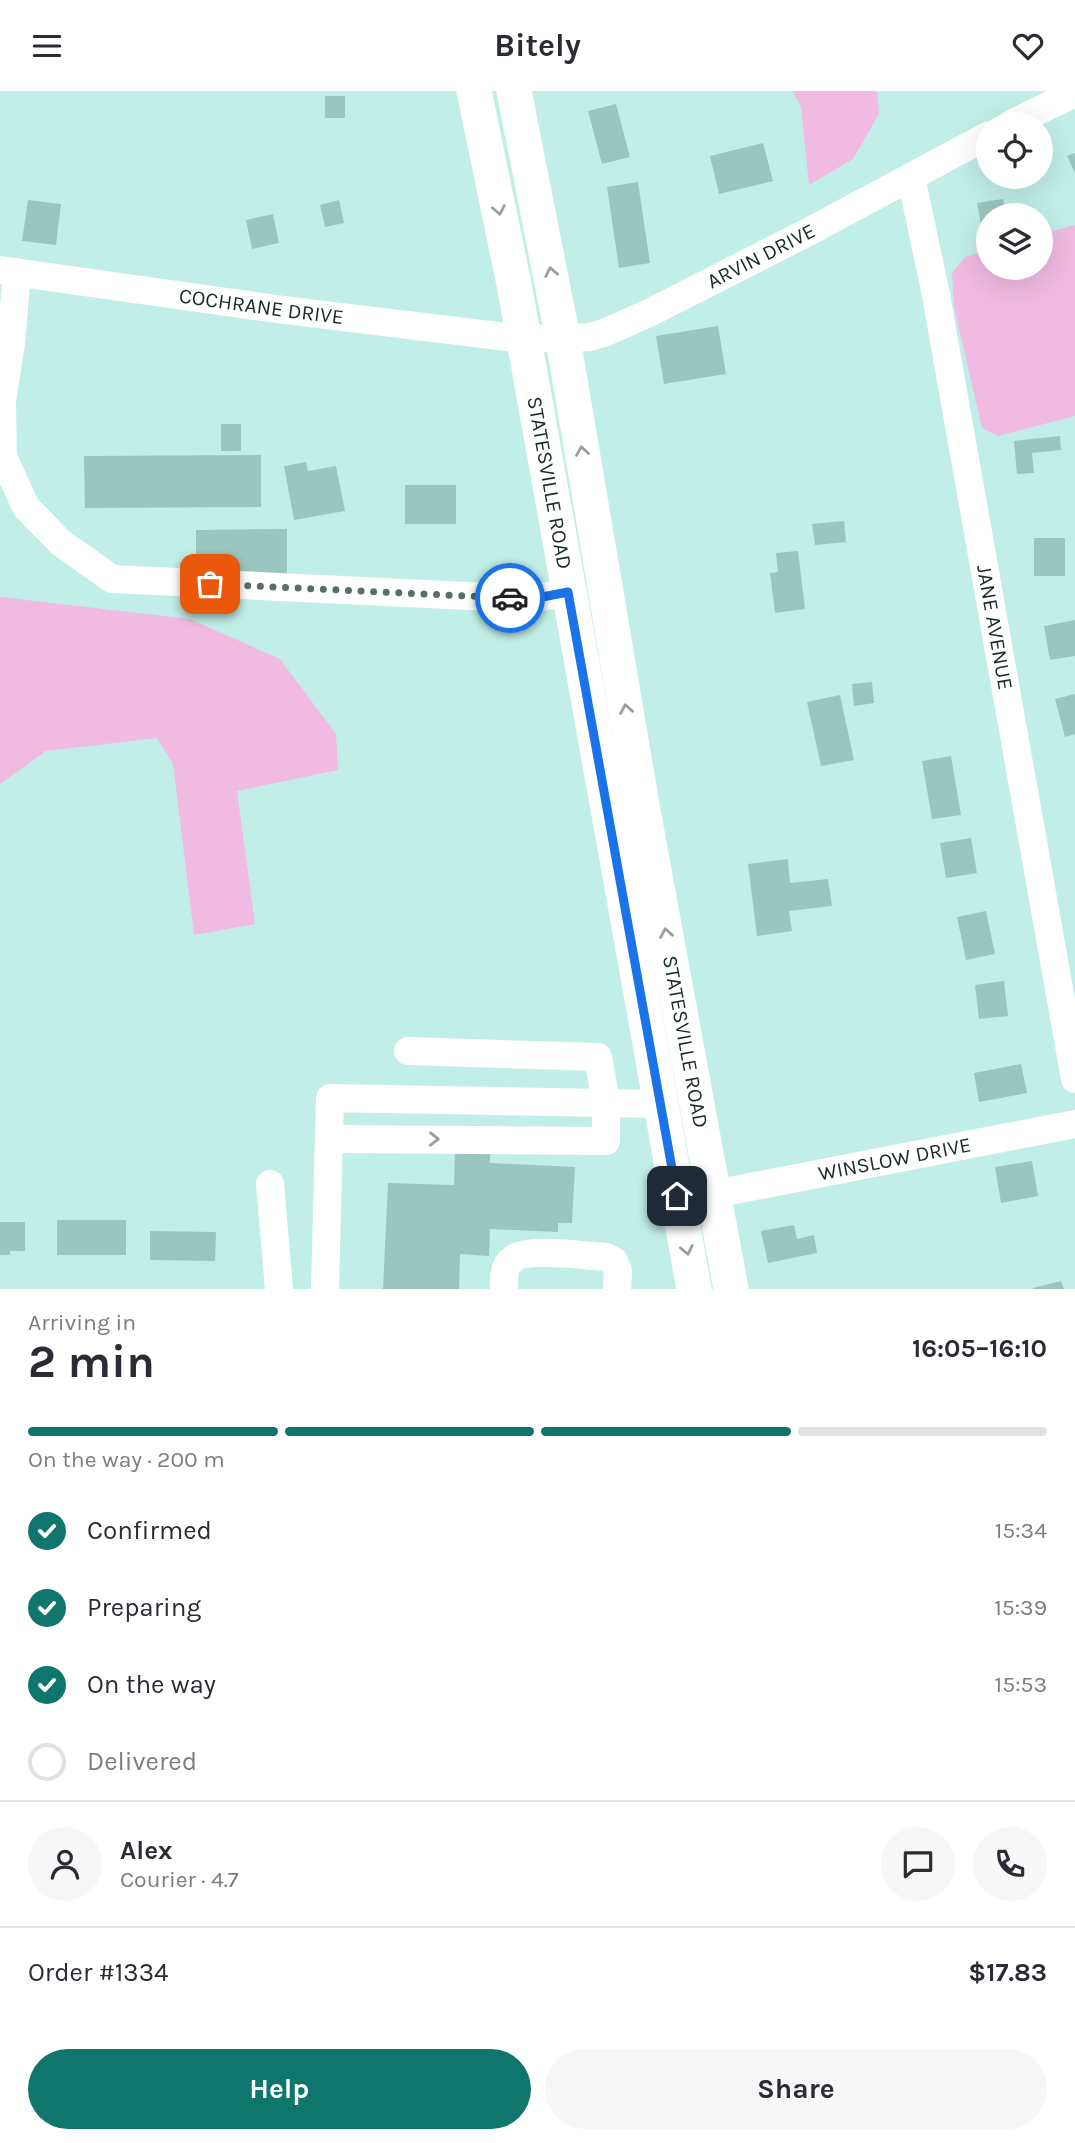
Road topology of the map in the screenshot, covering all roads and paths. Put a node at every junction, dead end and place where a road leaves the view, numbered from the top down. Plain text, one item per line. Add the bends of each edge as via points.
1 (474, 91) edge
2 (514, 91) edge
3 (1075, 93) edge
4 (1036, 112) edge
5 (976, 142) edge
6 (911, 177) junction
7 (8, 271) edge
8 (523, 339) junction
9 (563, 339) junction
10 (568, 592) junction
11 (408, 1051) dead end
12 (1075, 1079) edge
13 (606, 1103) junction
14 (660, 1104) junction
15 (1075, 1124) edge
16 (329, 1139) junction
17 (270, 1184) dead end
18 (714, 1193) junction
19 (279, 1289) edge
20 (324, 1289) edge
21 (504, 1289) edge
22 (617, 1289) edge
23 (694, 1289) edge
24 (731, 1289) edge

1 -> 8 main road, STATESVILLE ROAD
9 -> 2 main road, STATESVILLE ROAD
3 - 4 street
5 - 6 street, ARVIN DRIVE
6 - 9 street, ARVIN DRIVE via 649,313 598,334
6 - 12 street, JANE AVENUE
7 - 8 street, COCHRANE DRIVE
7 - 10 street via 11,343 2,401 3,457 26,507 60,542 112,579 532,599
8 - 9 street, ARVIN DRIVE
8 - 10 main road, STATESVILLE ROAD
18 -> 9 main road, STATESVILLE ROAD
10 - 14 main road, STATESVILLE ROAD
11 - 13 street via 598,1056
13 - 14 street
16 -> 13 street via 606,1142
13 - 16 street via 330,1098
14 -> 23 main road, STATESVILLE ROAD
15 - 18 street, WINSLOW DRIVE
16 - 20 street
17 - 19 street
18 - 24 main road, STATESVILLE ROAD
21 - 22 street via 504,1271 523,1253 606,1257 618,1271

